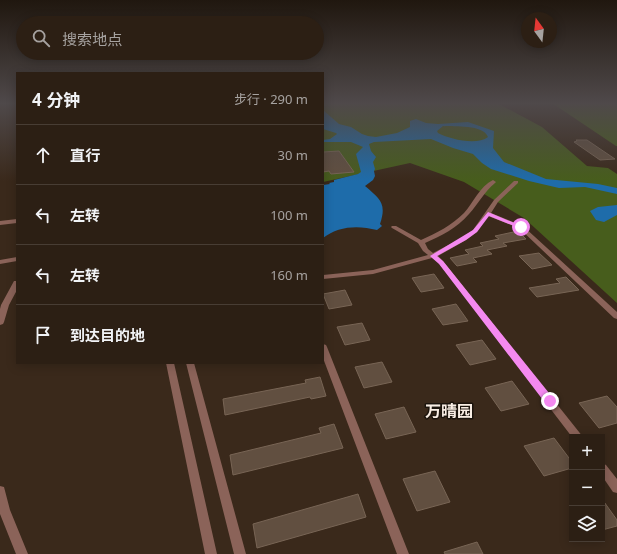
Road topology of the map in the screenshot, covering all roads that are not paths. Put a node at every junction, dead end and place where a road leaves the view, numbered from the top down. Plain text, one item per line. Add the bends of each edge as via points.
1 (493, 182) dead end
2 (516, 182) dead end
3 (488, 214) junction
4 (16, 221) edge
5 (0, 223) edge
6 (394, 227) dead end
7 (421, 242) junction
8 (433, 256) junction
9 (16, 260) edge
10 (0, 262) edge
11 (324, 277) edge
12 (16, 284) edge
13 (617, 316) edge
14 (0, 322) edge
15 (324, 350) edge
16 (170, 364) edge
17 (190, 364) edge
18 (576, 434) edge
19 (604, 470) edge
20 (617, 488) edge
21 (0, 491) edge
22 (22, 554) edge
23 (211, 554) edge
24 (240, 554) edge
25 (404, 554) edge

1 - 7 street via 484,189 462,219 447,230
2 - 3 street via 501,195
3 - 8 street via 475,231
3 - 13 street via 521,227
4 - 5 street
6 - 7 street
7 - 8 street via 425,250
8 - 11 street via 373,272
8 - 18 street via 441,262
9 - 10 street
12 - 14 street
15 - 25 street
16 - 23 street
17 - 24 street
19 - 20 street
21 - 22 street via 4,510

